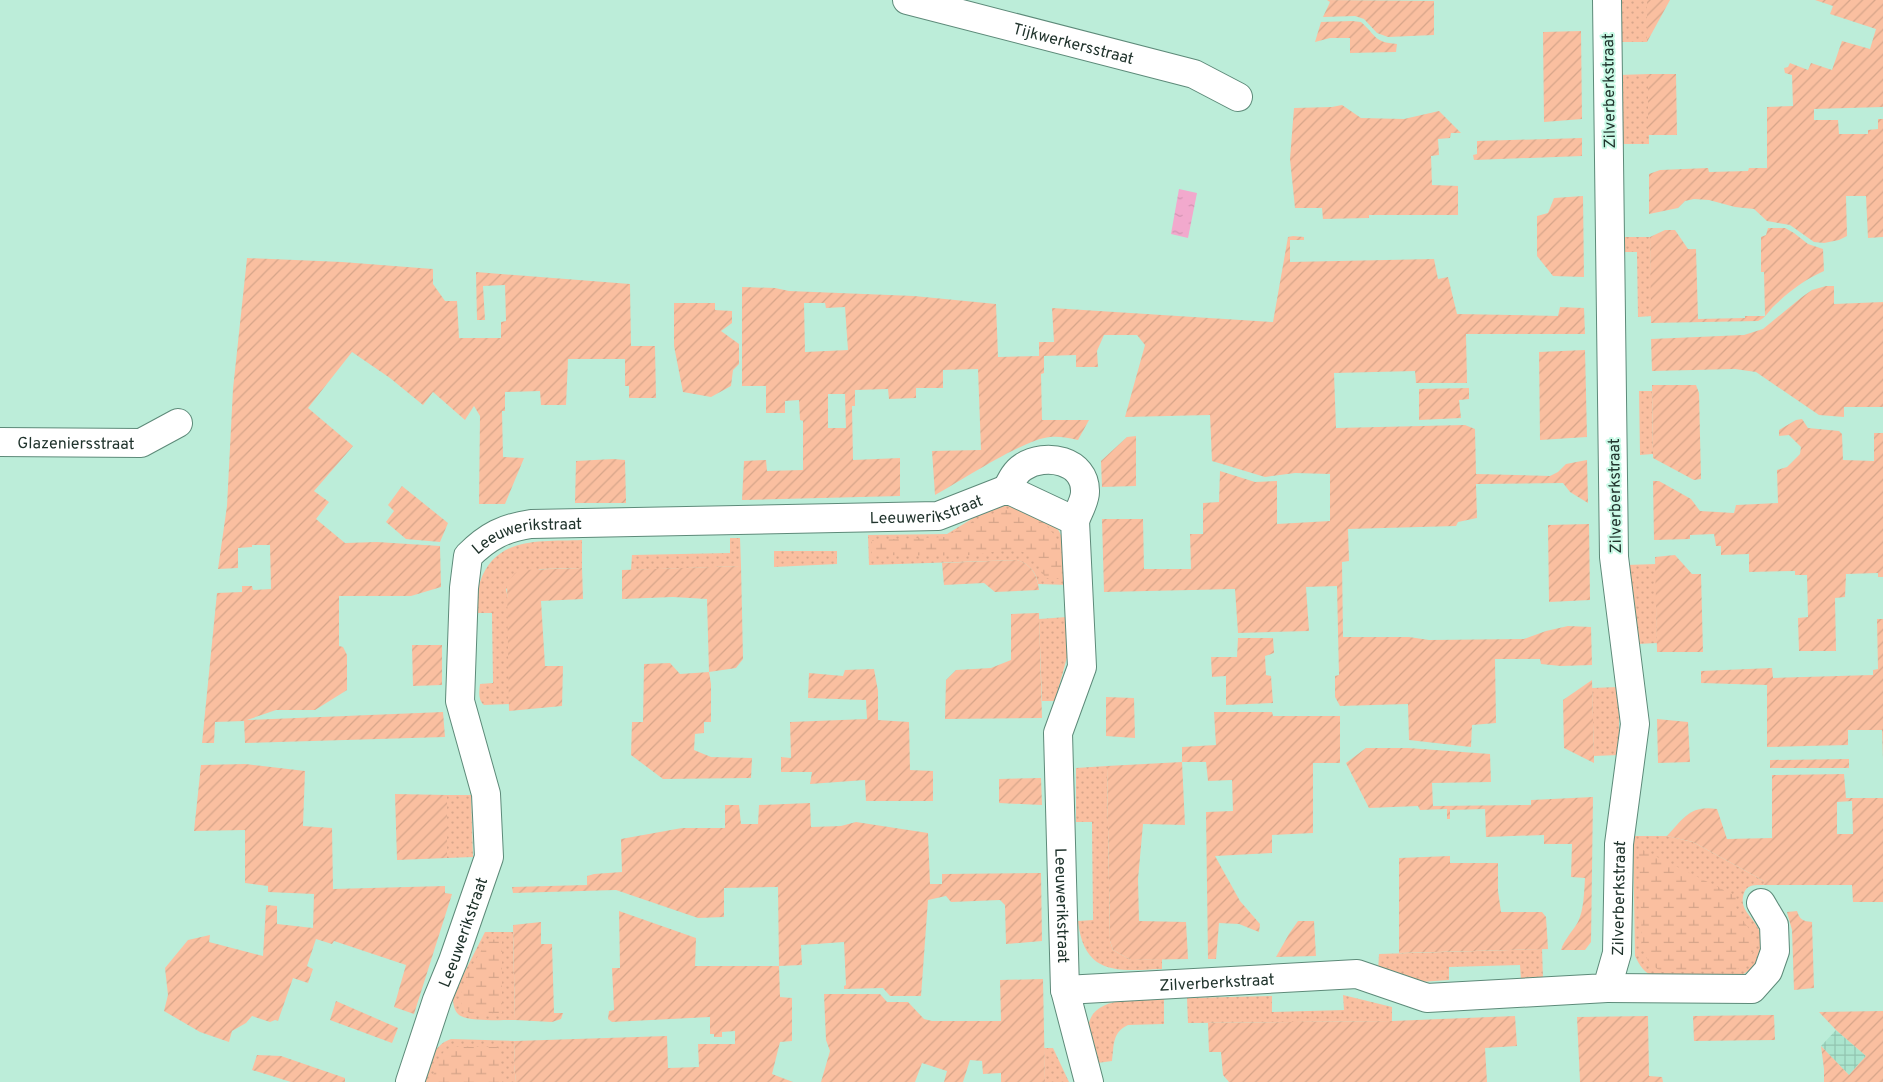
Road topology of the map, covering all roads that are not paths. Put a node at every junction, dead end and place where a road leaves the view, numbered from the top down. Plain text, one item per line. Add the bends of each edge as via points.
1 (907, 0) edge
2 (1607, 0) edge
3 (1238, 97) dead end
4 (178, 423) dead end
5 (0, 442) edge
6 (1007, 488) junction
7 (1075, 521) junction
8 (1761, 903) dead end
9 (1606, 988) junction
10 (1065, 990) junction
11 (410, 1082) edge
12 (1089, 1082) edge

1 - 3 street, Tijkwerkersstraat via 1194,74
2 - 9 street, Zilverberkstraat via 1614,557 1635,724 1619,844 1617,953
4 - 5 street, Glazeniersstraat via 141,443
6 - 7 street
6 - 7 street, Leeuwerikstraat via 1023,466 1047,459 1064,462 1077,469 1084,479 1085,493
6 - 11 street, Leeuwerikstraat via 938,516 531,524 495,534 468,556 460,701 486,794 490,857
7 - 10 street, Leeuwerikstraat via 1082,667 1058,733
8 - 9 street, Zilverberkstraat via 1774,925 1775,951 1768,971 1752,989
9 - 10 street, Zilverberkstraat via 1427,998 1357,974
10 - 12 street, Leeuwerikstraat

